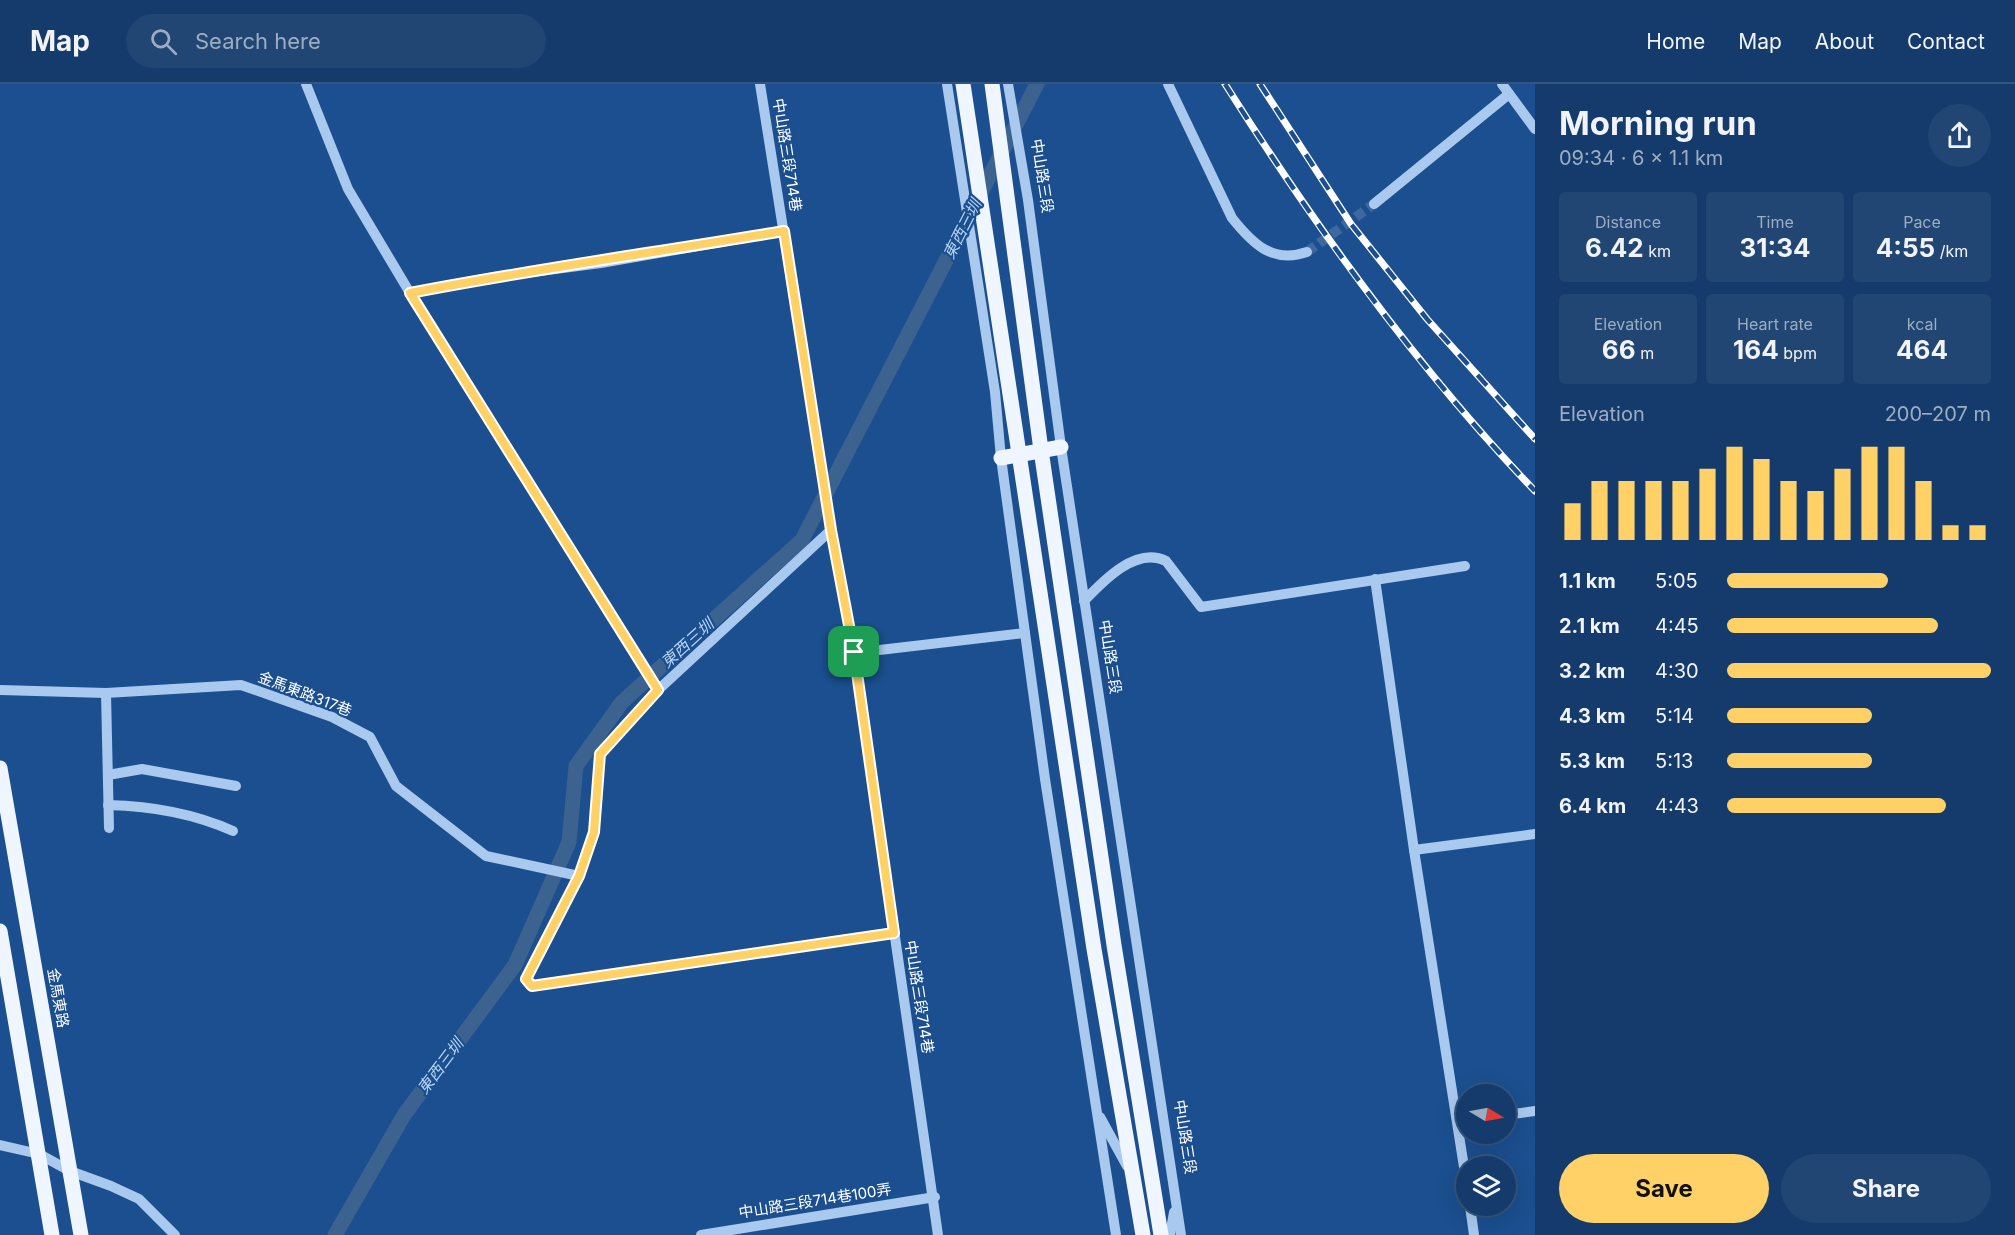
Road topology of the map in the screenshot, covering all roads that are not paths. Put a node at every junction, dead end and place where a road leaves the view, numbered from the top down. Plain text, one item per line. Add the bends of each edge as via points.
1 (306, 84) edge
2 (760, 84) edge
3 (947, 84) edge
4 (963, 84) edge
5 (992, 84) edge
6 (1008, 84) edge
7 (1168, 84) edge
8 (1502, 84) edge
9 (1509, 94) junction
10 (1535, 129) edge
11 (1374, 204) tunnel mouth
12 (784, 231) junction
13 (1307, 252) tunnel mouth
14 (410, 293) junction
15 (1061, 447) junction
16 (1041, 450) junction
17 (1020, 453) junction
18 (1000, 458) junction
19 (831, 529) junction
20 (1465, 566) dead end
21 (1375, 579) junction
22 (1084, 601) junction
23 (1025, 633) junction
24 (854, 652) junction
25 (0, 690) edge
26 (658, 690) junction
27 (106, 693) junction
28 (0, 768) edge
29 (108, 775) junction
30 (236, 786) dead end
31 (108, 805) junction
32 (109, 828) dead end
33 (233, 831) dead end
34 (1535, 834) edge
35 (1414, 850) junction
36 (579, 876) junction
37 (0, 931) edge
38 (894, 933) junction
39 (1114, 945) junction
40 (1136, 947) junction
41 (1456, 1088) edge
42 (1120, 1108) junction
43 (1535, 1111) edge
44 (1096, 1112) junction
45 (1516, 1114) edge
46 (1111, 1135) junction
47 (0, 1145) edge
48 (39, 1154) junction
49 (1106, 1168) junction
50 (70, 1171) junction
51 (1136, 1182) junction
52 (935, 1197) junction
53 (1177, 1199) junction
54 (1471, 1216) edge
55 (52, 1235) edge
56 (81, 1235) edge
57 (176, 1235) edge
58 (701, 1235) edge
59 (938, 1235) edge
60 (1116, 1235) edge
61 (1143, 1235) edge
62 (1161, 1235) edge
63 (1170, 1235) edge
64 (1181, 1235) edge
65 (1474, 1235) edge

1 - 14 street via 348,189
2 - 12 street, 中山路三段714巷
3 - 18 street via 995,392
4 - 17 main road
5 - 16 main road
6 - 15 street, 中山路三段 via 1029,200
7 - 13 street via 1232,218 1247,237 1261,250 1277,256
8 - 9 street
9 - 10 street
9 - 11 street
12 - 14 street, 中山路三段714巷
12 - 19 street, 中山路三段714巷
14 - 26 street
15 - 16 main road
15 - 22 street, 中山路三段
16 - 17 main road
16 - 39 main road
17 - 18 main road
17 - 42 main road
18 - 23 street
19 - 24 street, 中山路三段714巷
19 - 26 street
20 - 21 street
21 - 22 street via 1201,607 1166,561 1148,558 1122,568
21 - 35 street
22 - 40 street, 中山路三段
23 - 24 street
23 - 44 street
24 - 38 street, 中山路三段714巷
25 - 27 street, 金馬東路317巷
26 - 36 street via 600,754 594,832
27 - 29 street
27 - 36 street, 金馬東路317巷 via 241,685 332,717 370,737 396,786 486,856
28 - 50 main road, 金馬東路
29 - 30 street via 142,769
29 - 31 street
31 - 32 street
31 - 33 street via 205,818
34 - 35 street
35 - 41 street
36 - 38 street via 526,979 532,986
37 - 48 main road
38 - 52 street, 中山路三段714巷
39 - 40 street
39 - 62 main road
40 - 53 street, 中山路三段
42 - 46 street
42 - 51 main road
43 - 45 street
44 - 46 street
44 - 49 street
46 - 49 street
46 - 51 street
47 - 48 street
48 - 50 street
48 - 55 main road
49 - 60 street
50 - 56 main road, 金馬東路
50 - 57 street via 139,1199
51 - 61 main road
52 - 58 street, 中山路三段714巷100弄
52 - 59 street, 中山路三段714巷
53 - 63 street
53 - 64 street, 中山路三段
54 - 65 street

